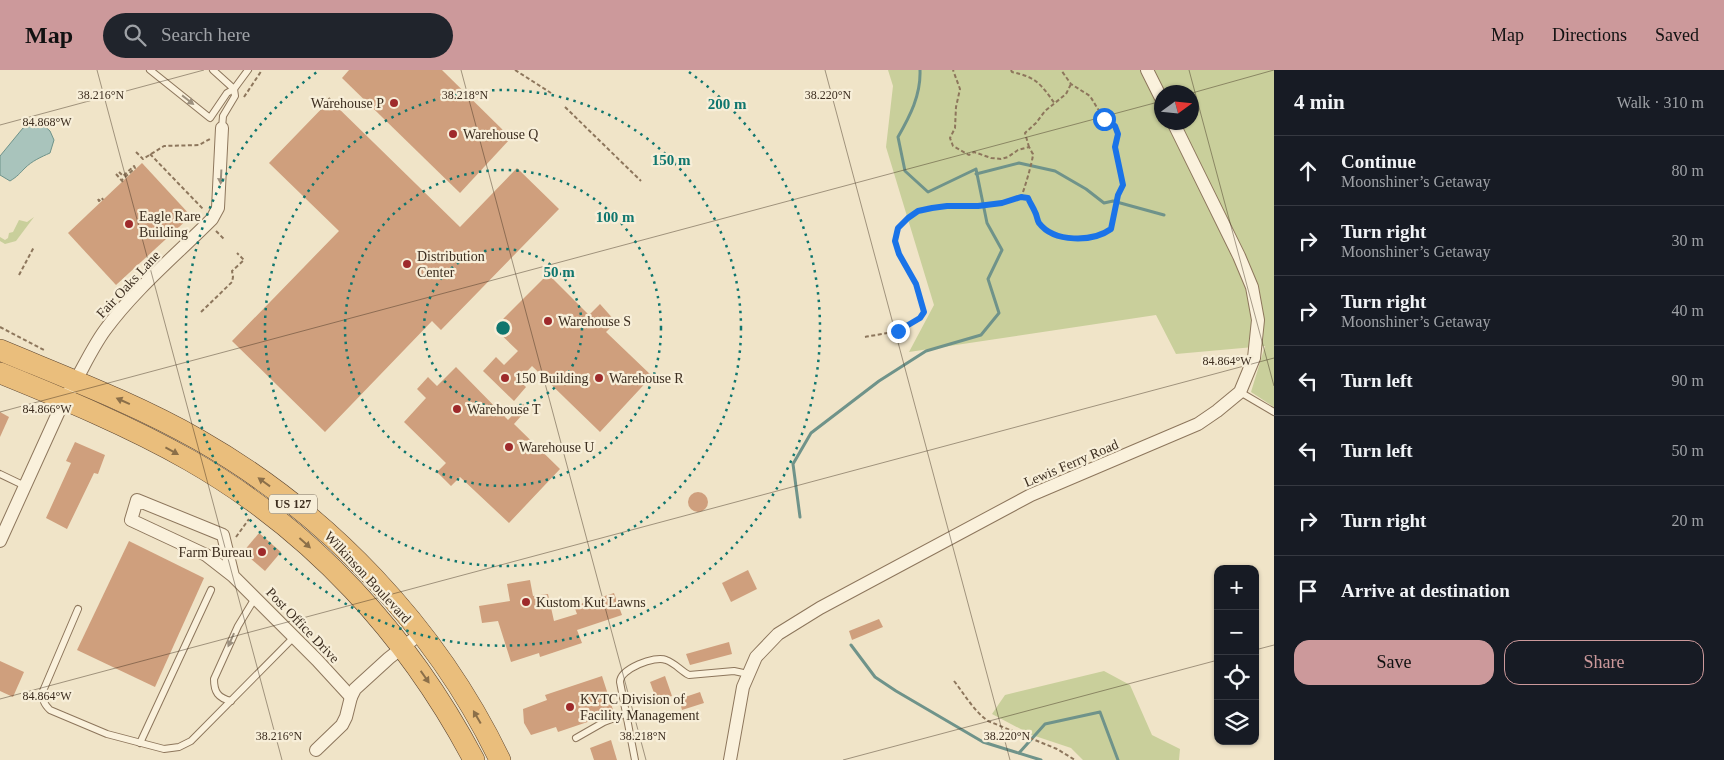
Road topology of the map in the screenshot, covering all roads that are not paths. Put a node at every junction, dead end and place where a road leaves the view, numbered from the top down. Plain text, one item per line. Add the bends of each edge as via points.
1 (150, 70) edge
2 (213, 70) edge
3 (248, 70) edge
4 (1147, 70) edge
5 (1154, 85) edge
6 (234, 89) junction
7 (222, 128) joint
8 (1177, 130) edge
9 (0, 350) edge
10 (0, 373) edge
11 (76, 382) junction
12 (1240, 392) junction
13 (64, 400) junction
14 (1274, 412) edge
15 (0, 474) edge
16 (25, 486) junction
17 (0, 541) edge
18 (233, 576) junction
19 (211, 590) dead end
20 (255, 598) junction
21 (78, 610) dead end
22 (420, 634) junction
23 (294, 637) junction
24 (404, 648) junction
25 (748, 674) junction
26 (351, 696) junction
27 (231, 701) junction
28 (625, 714) junction
29 (576, 738) dead end
30 (140, 743) junction
31 (316, 750) dead end
32 (474, 760) edge
33 (500, 760) edge
34 (636, 760) edge
35 (730, 760) edge

1 -> 6 lane via 210,118 227,92
2 - 6 lane
3 - 6 lane
4 - 5 street
6 - 7 lane via 235,96 223,116
7 -> 11 street, Fair Oaks Lane via 218,208 213,224 123,307 98,339
8 - 12 street, Lewis Ferry Road via 1252,287 1258,320 1254,358
9 - 11 highway, Wilkinson Boulevard / US 127
10 - 13 highway, Wilkinson Boulevard / US 127
11 - 13 street, Fair Oaks Lane
22 -> 11 highway, Wilkinson Boulevard / US 127 via 345,549 313,520 239,464 190,435
12 - 14 lane
12 - 25 street, Lewis Ferry Road via 1198,424 1031,495 820,608 778,634 756,657
13 - 16 street, Fair Oaks Lane
13 -> 24 highway, Wilkinson Boulevard / US 127 via 168,448 257,504 341,577
15 - 16 lane
16 - 17 street, Fair Oaks Lane
18 - 18 street, Post Office Drive via 206,555 131,520 137,500 223,535
18 - 20 street, Post Office Drive
19 - 30 lane
20 - 23 street, Post Office Drive
20 -> 27 lane via 238,626 214,679 218,696
21 - 30 lane via 42,698 50,710 107,734
22 - 24 street
33 -> 22 highway, Wilkinson Boulevard / US 127 via 468,702
23 - 26 street, Post Office Drive
23 - 27 lane
24 - 26 street via 373,672
24 -> 32 highway, Wilkinson Boulevard / US 127 via 447,711
25 - 28 lane via 734,671 689,675 668,660 650,661 623,673 620,678
25 - 35 street, Lewis Ferry Road
26 - 31 street via 342,725
27 - 30 lane via 191,741 179,747 164,749
28 - 29 lane
28 - 34 lane

